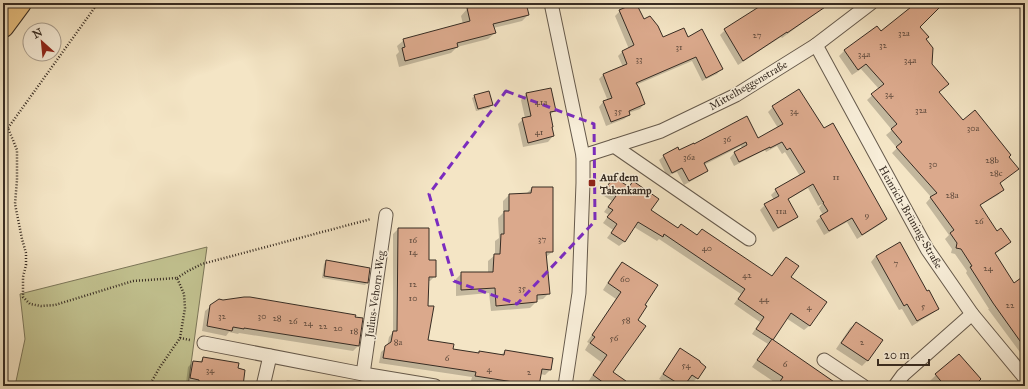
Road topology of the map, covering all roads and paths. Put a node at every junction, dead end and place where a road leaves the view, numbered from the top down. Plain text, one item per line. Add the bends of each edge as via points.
1 (20, 3) edge
2 (98, 3) edge
3 (551, 3) edge
4 (871, 3) edge
5 (3, 26) edge
6 (816, 45) junction
7 (3, 122) edge
8 (8, 128) junction
9 (614, 146) junction
10 (583, 156) junction
11 (386, 215) joint
12 (749, 239) dead end
13 (177, 278) junction
14 (972, 314) junction
15 (204, 343) dead end
16 (270, 356) junction
17 (824, 360) dead end
18 (363, 374) junction
19 (1025, 378) edge
20 (149, 386) edge
21 (263, 386) edge
22 (435, 386) edge
23 (565, 386) edge
24 (863, 386) edge
25 (895, 386) edge

1 - 5 highway
2 - 8 path
3 - 10 street
4 - 6 street, Mittelheggenstraße
6 - 9 street, Mittelheggenstraße via 736,95 661,131
6 - 14 street, Heinrich-Brüning-Straße via 927,249
7 - 8 path
8 - 13 path via 17,150 15,204 26,253 23,297 30,304 55,305 133,282
9 - 10 street, Mittelheggenstraße
9 - 12 street
10 - 23 street via 578,293
11 - 13 path via 202,264
11 - 18 street, Julius-Vehorn-Weg
13 - 20 path via 184,294 185,308 180,338
14 - 19 street, Heinrich-Brüning-Straße
14 - 25 street via 903,375
15 - 16 street
16 - 18 street
16 - 21 street
17 - 24 street
18 - 22 street

